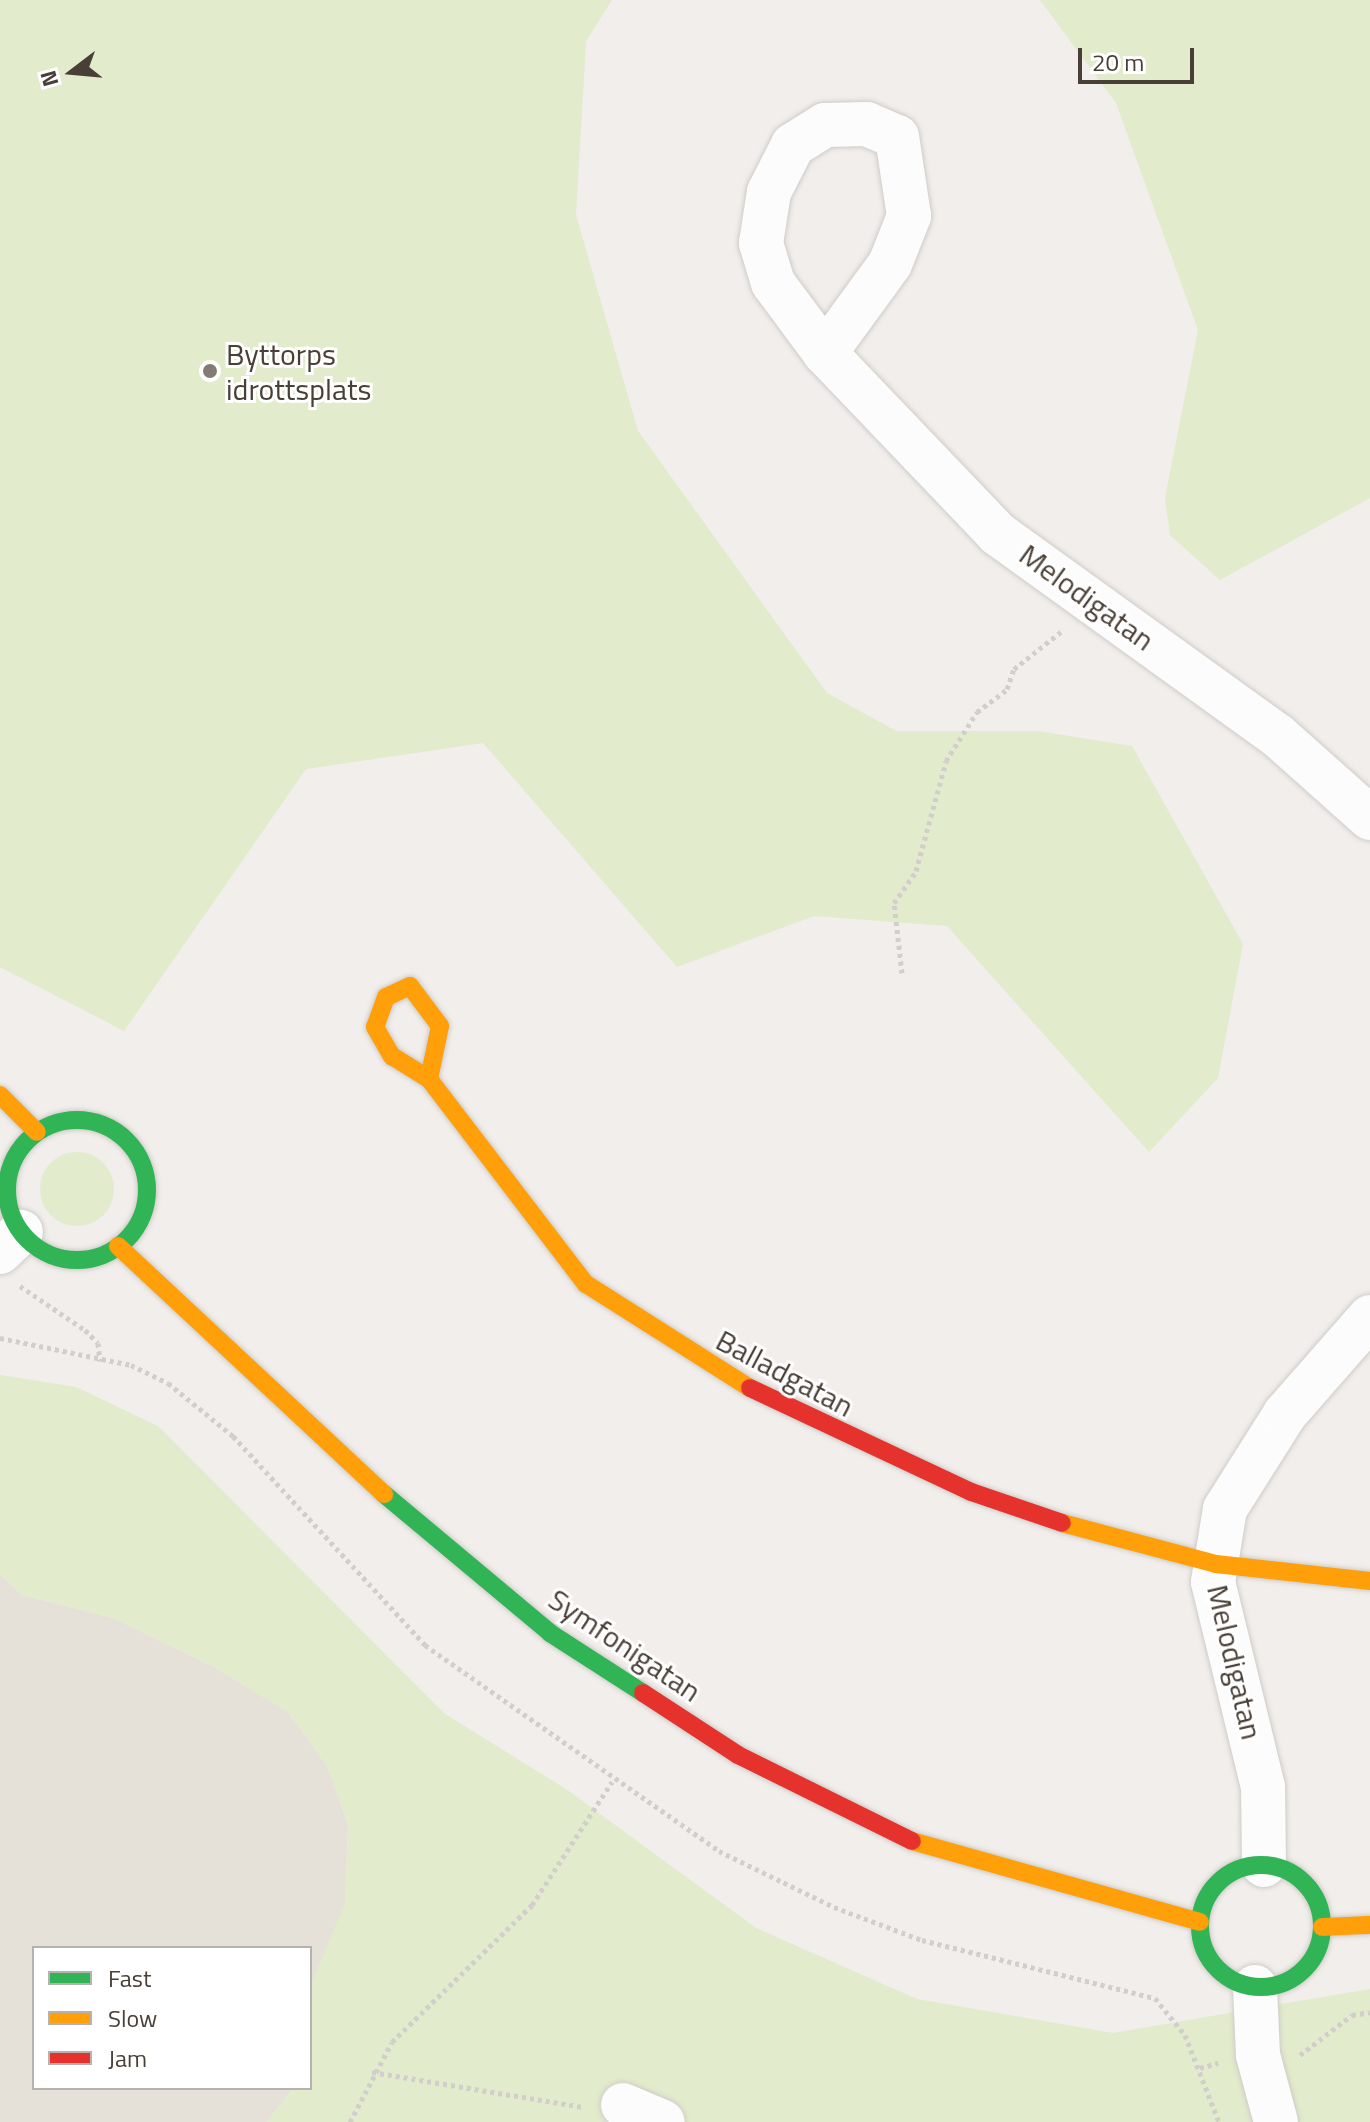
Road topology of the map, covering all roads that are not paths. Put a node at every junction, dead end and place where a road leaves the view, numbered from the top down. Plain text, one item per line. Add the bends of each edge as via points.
1 (825, 353) junction
2 (1370, 818) edge
3 (429, 1079) junction
4 (0, 1095) edge
5 (37, 1132) junction
6 (118, 1246) junction
7 (10, 1254) edge
8 (1370, 1317) edge
9 (1216, 1564) junction
10 (1370, 1581) edge
11 (1264, 1865) junction
12 (1200, 1922) junction
13 (1370, 1925) edge
14 (1322, 1927) junction
15 (1255, 1987) junction
16 (623, 2105) road end
17 (663, 2122) edge
18 (1276, 2122) edge

1 - 1 street, Melodigatan via 890,264 909,216 897,137 867,124 825,125 793,145 769,192 761,243 773,283
1 - 2 street, Melodigatan via 998,534 1277,735
3 - 3 street via 392,1056 375,1027 386,997 410,986 440,1026
3 - 9 street, Balladgatan via 586,1284 679,1348 805,1419 971,1492 1104,1537
4 - 5 street
5 - 6 street via 86,1120 121,1135 137,1154 145,1204
5 - 7 street via 20,1150 7,1185
6 - 7 street via 67,1259
6 - 12 street, Symfonigatan via 421,1529 550,1633 738,1755 898,1836 980,1866
8 - 9 street, Melodigatan via 1285,1414 1225,1509
9 - 10 street, Balladgatan
9 - 11 street, Melodigatan via 1213,1582 1263,1787
11 - 12 street via 1220,1880
11 - 14 street via 1306,1884
12 - 15 street via 1214,1965
13 - 14 street
14 - 15 street via 1305,1969 1282,1984
15 - 18 street via 1258,2055
16 - 17 street

